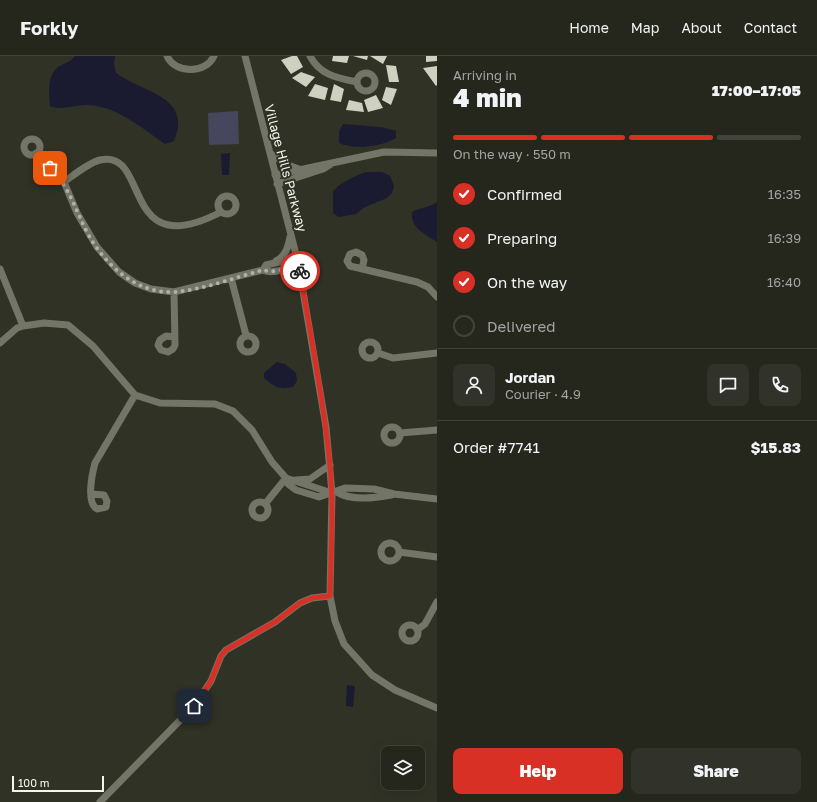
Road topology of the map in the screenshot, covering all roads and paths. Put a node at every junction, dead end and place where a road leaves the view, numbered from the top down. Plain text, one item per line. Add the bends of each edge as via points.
1 (166, 56) edge
2 (214, 56) edge
3 (245, 56) edge
4 (310, 56) edge
5 (357, 82) dead end
6 (36, 153) dead end
7 (270, 153) junction
8 (437, 153) edge
9 (332, 164) junction
10 (300, 169) junction
11 (275, 175) junction
12 (64, 182) junction
13 (277, 184) junction
14 (221, 212) dead end
15 (291, 234) junction
16 (298, 262) junction
17 (271, 264) junction
18 (362, 268) dead end
19 (0, 269) edge
20 (263, 270) junction
21 (231, 278) junction
22 (174, 292) junction
23 (437, 298) edge
24 (23, 326) junction
25 (246, 335) dead end
26 (174, 340) dead end
27 (0, 343) edge
28 (378, 353) dead end
29 (437, 353) edge
30 (135, 394) junction
31 (437, 430) edge
32 (400, 433) dead end
33 (330, 465) junction
34 (286, 478) junction
35 (296, 480) junction
36 (334, 492) junction
37 (91, 494) junction
38 (437, 499) edge
39 (265, 504) dead end
40 (400, 552) dead end
41 (437, 557) edge
42 (330, 596) junction
43 (437, 602) edge
44 (417, 630) dead end
45 (437, 708) edge
46 (100, 802) edge

1 - 2 street via 177,67 189,70 203,67
3 - 7 street, Village Hills Parkway
4 - 5 street via 326,74
6 - 12 street
7 - 10 street via 285,164
7 - 11 street, Village Hills Parkway
8 - 9 street via 384,152
9 - 10 street
9 - 13 street via 323,170
10 - 11 street
11 - 13 street, Village Hills Parkway
12 - 14 street via 98,160 115,160 125,167 151,216 162,224 174,227
12 - 22 street via 90,238 112,266 126,278 143,286
13 - 15 street, Village Hills Parkway
15 - 16 street, Village Hills Parkway
15 - 17 street via 286,251 281,258
16 - 17 street via 288,260
16 - 20 street via 289,268 268,272
16 - 33 street, Village Hills Parkway
17 - 20 street
18 - 23 street via 417,282 428,287
19 - 24 street
20 - 21 street
21 - 22 street
21 - 25 street
22 - 26 street
24 - 27 street
24 - 30 street via 44,323 68,325 93,346
28 - 29 street via 393,358
30 - 34 street via 160,403 215,404 233,411 252,430 272,462
30 - 37 street via 96,459
31 - 32 street
33 - 35 street via 310,479
33 - 36 street, Village Hills Parkway
34 - 35 street
34 - 36 street via 288,484 296,490 312,496 322,497
34 - 39 street
35 - 36 street
36 - 38 street via 345,488 374,489
36 - 42 street, Village Hills Parkway
37 - 37 street via 102,494 107,501 106,506 100,510 95,508
40 - 41 street
42 - 45 street, Village Hills Parkway via 334,621 352,655 382,682
42 - 46 street via 312,598 300,603 275,622 226,650 211,681 194,706
43 - 44 street via 425,624

